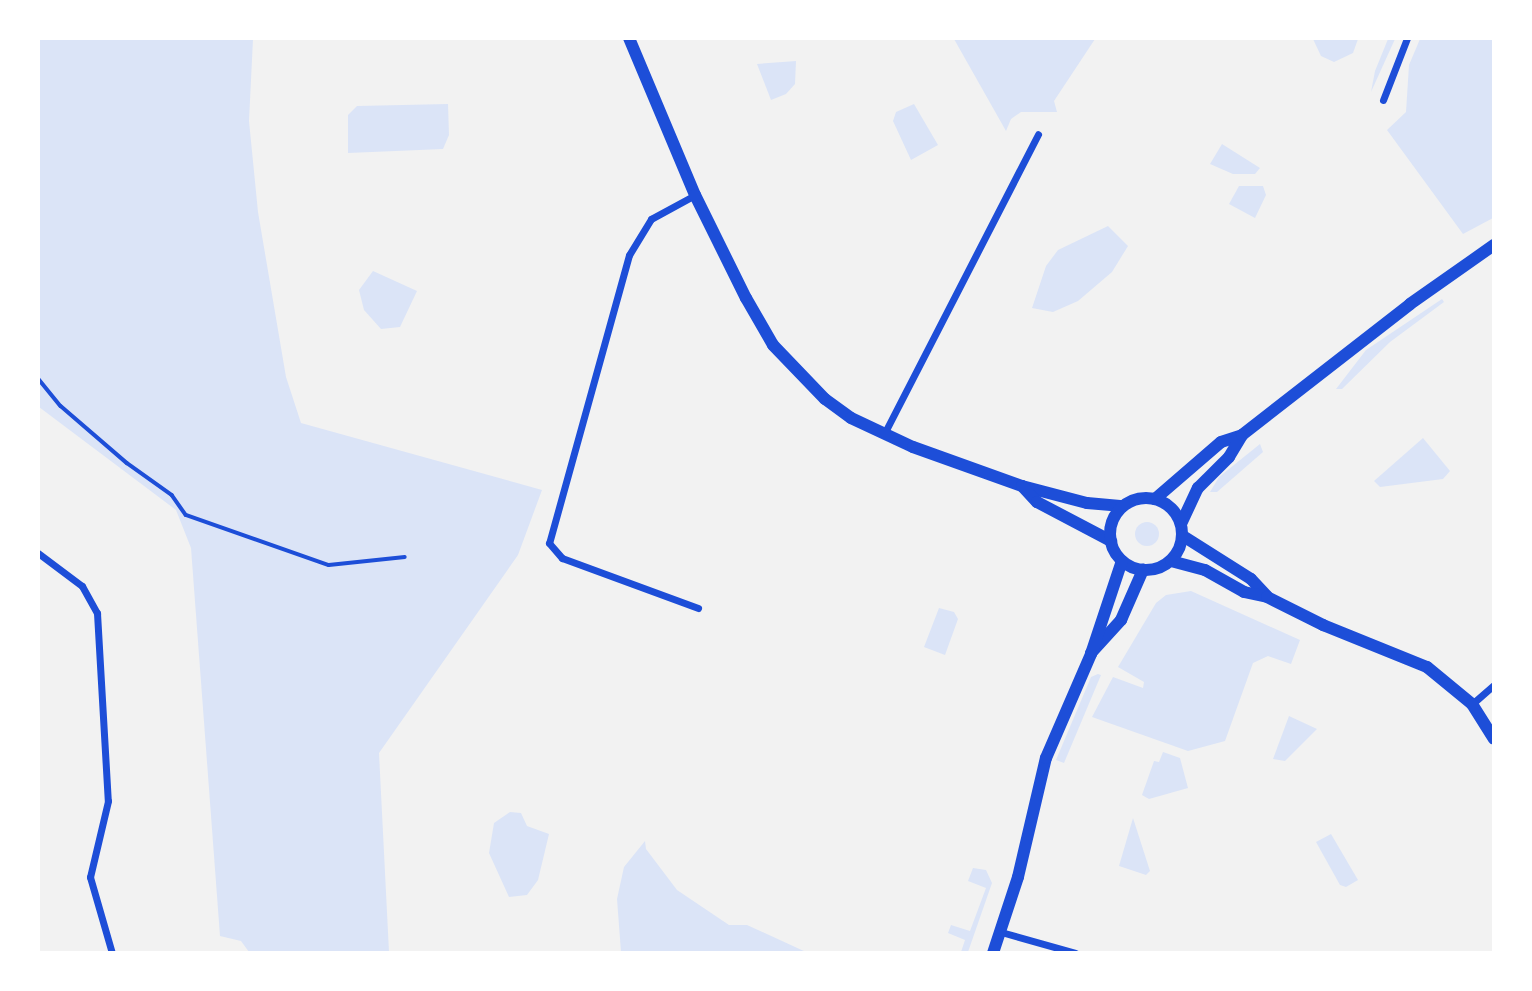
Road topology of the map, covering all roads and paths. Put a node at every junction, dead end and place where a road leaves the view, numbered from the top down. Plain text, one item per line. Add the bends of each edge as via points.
1 (629, 38) edge
2 (1407, 38) edge
3 (1383, 100) dead end
4 (1038, 134) dead end
5 (695, 195) junction
6 (1493, 245) edge
7 (38, 378) edge
8 (884, 434) junction
9 (1242, 435) junction
10 (1022, 486) junction
11 (1155, 499) junction
12 (1123, 506) junction
13 (1182, 530) junction
14 (1111, 541) junction
15 (38, 553) edge
16 (405, 557) dead end
17 (1122, 561) junction
18 (1171, 561) junction
19 (1143, 570) junction
20 (1267, 597) junction
21 (698, 608) dead end
22 (1091, 654) junction
23 (1493, 685) edge
24 (1472, 704) junction
25 (1493, 739) edge
26 (1001, 932) junction
27 (112, 953) edge
28 (993, 953) edge
29 (1075, 953) edge

1 - 5 street
2 - 3 street
4 - 8 street
5 - 8 street via 773,345 825,399
5 - 21 street via 651,219 629,255 549,543 562,558
6 - 9 street
7 - 16 path via 71,415 172,495 186,515 329,565
8 - 10 street
9 - 11 street via 1221,442
9 - 13 street via 1229,457 1198,488
10 - 12 street via 1087,503
10 - 14 street via 1037,502
11 - 12 street via 1138,498
11 - 13 street via 1172,508
12 - 14 street via 1112,522
13 - 18 street
13 - 20 street via 1251,579
14 - 17 street
15 - 27 street via 82,586 97,612 108,801 90,877
17 - 19 street
17 - 22 street
18 - 19 street
18 - 20 street
19 - 22 street via 1121,620
20 - 24 street via 1427,667
22 - 26 street via 1046,758
23 - 24 street
24 - 25 street
26 - 28 street
26 - 29 street

